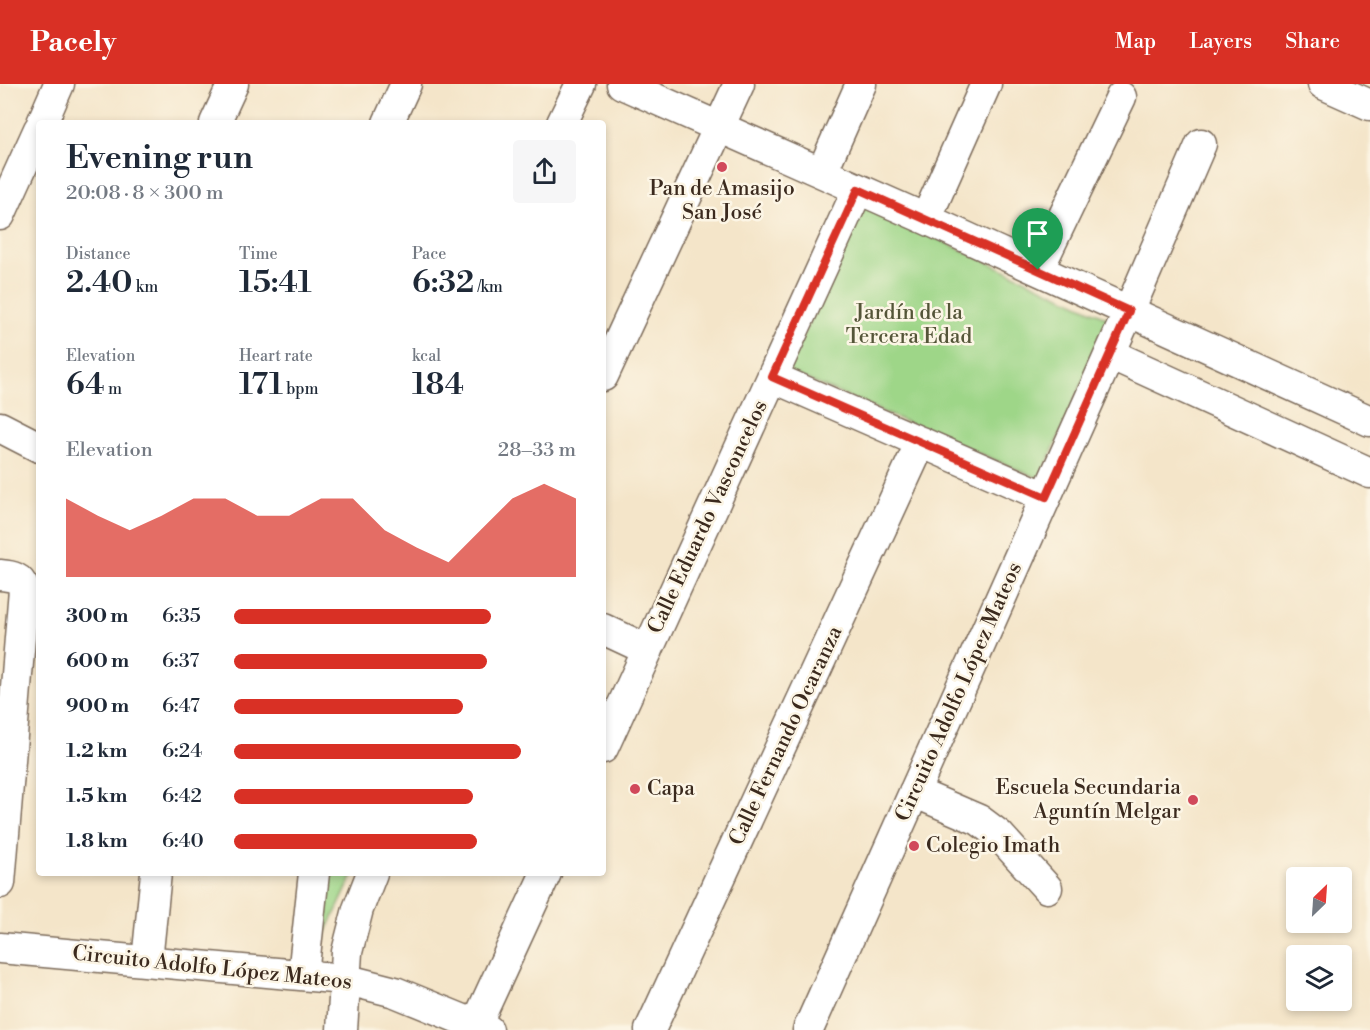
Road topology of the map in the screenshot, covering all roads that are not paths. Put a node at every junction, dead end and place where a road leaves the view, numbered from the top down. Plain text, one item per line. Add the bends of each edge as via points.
1 (59, 84) edge
2 (233, 84) edge
3 (406, 84) edge
4 (580, 84) edge
5 (622, 84) edge
6 (739, 84) edge
7 (861, 84) edge
8 (986, 84) edge
9 (1323, 84) edge
10 (1121, 97) dead end
11 (1370, 105) edge
12 (43, 120) edge
13 (216, 120) edge
14 (389, 120) edge
15 (563, 120) edge
16 (718, 126) junction
17 (36, 136) edge
18 (1201, 144) dead end
19 (822, 172) junction
20 (858, 189) junction
21 (0, 215) edge
22 (926, 219) junction
23 (1038, 270) junction
24 (1129, 311) junction
25 (1110, 354) junction
26 (606, 369) edge
27 (772, 377) junction
28 (1370, 421) edge
29 (0, 427) edge
30 (921, 442) junction
31 (36, 445) edge
32 (1370, 473) edge
33 (1046, 497) junction
34 (3, 575) edge
35 (606, 629) edge
36 (648, 650) junction
37 (606, 741) edge
38 (914, 792) junction
39 (156, 876) edge
40 (314, 876) edge
41 (371, 876) edge
42 (545, 876) edge
43 (0, 883) edge
44 (1047, 888) dead end
45 (0, 948) edge
46 (147, 961) junction
47 (303, 975) junction
48 (344, 979) junction
49 (482, 1027) edge
50 (342, 1030) edge
51 (650, 1030) edge
52 (808, 1030) edge

1 - 12 street
2 - 13 street
3 - 14 street
4 - 15 street
5 - 16 street
6 - 16 street
7 - 19 street
8 - 22 street
9 - 11 street
10 - 23 street
16 - 19 street
16 - 26 street
17 - 21 street
18 - 24 street, Circuito Adolfo López Mateos
19 - 20 street
20 - 22 street
20 - 27 street, Calle Eduardo Vasconcelos
22 - 23 street
23 - 24 street
24 - 25 street, Circuito Adolfo López Mateos
24 - 28 street
25 - 32 street
25 - 33 street, Circuito Adolfo López Mateos
27 - 30 street
27 - 36 street, Calle Eduardo Vasconcelos
29 - 31 street
30 - 33 street
30 - 51 street, Calle Fernando Ocaranza
33 - 38 street, Circuito Adolfo López Mateos
34 - 43 street via 19,579 24,589
35 - 36 street
36 - 37 street, Calle Eduardo Vasconcelos
38 - 44 street via 979,820 999,835
38 - 52 street, Circuito Adolfo López Mateos
39 - 46 street
40 - 47 street
41 - 48 street via 355,919
42 - 49 street
45 - 46 street, Circuito Adolfo López Mateos
46 - 47 street, Circuito Adolfo López Mateos
47 - 48 street, Circuito Adolfo López Mateos
48 - 49 street, Circuito Adolfo López Mateos via 395,992
48 - 50 street

